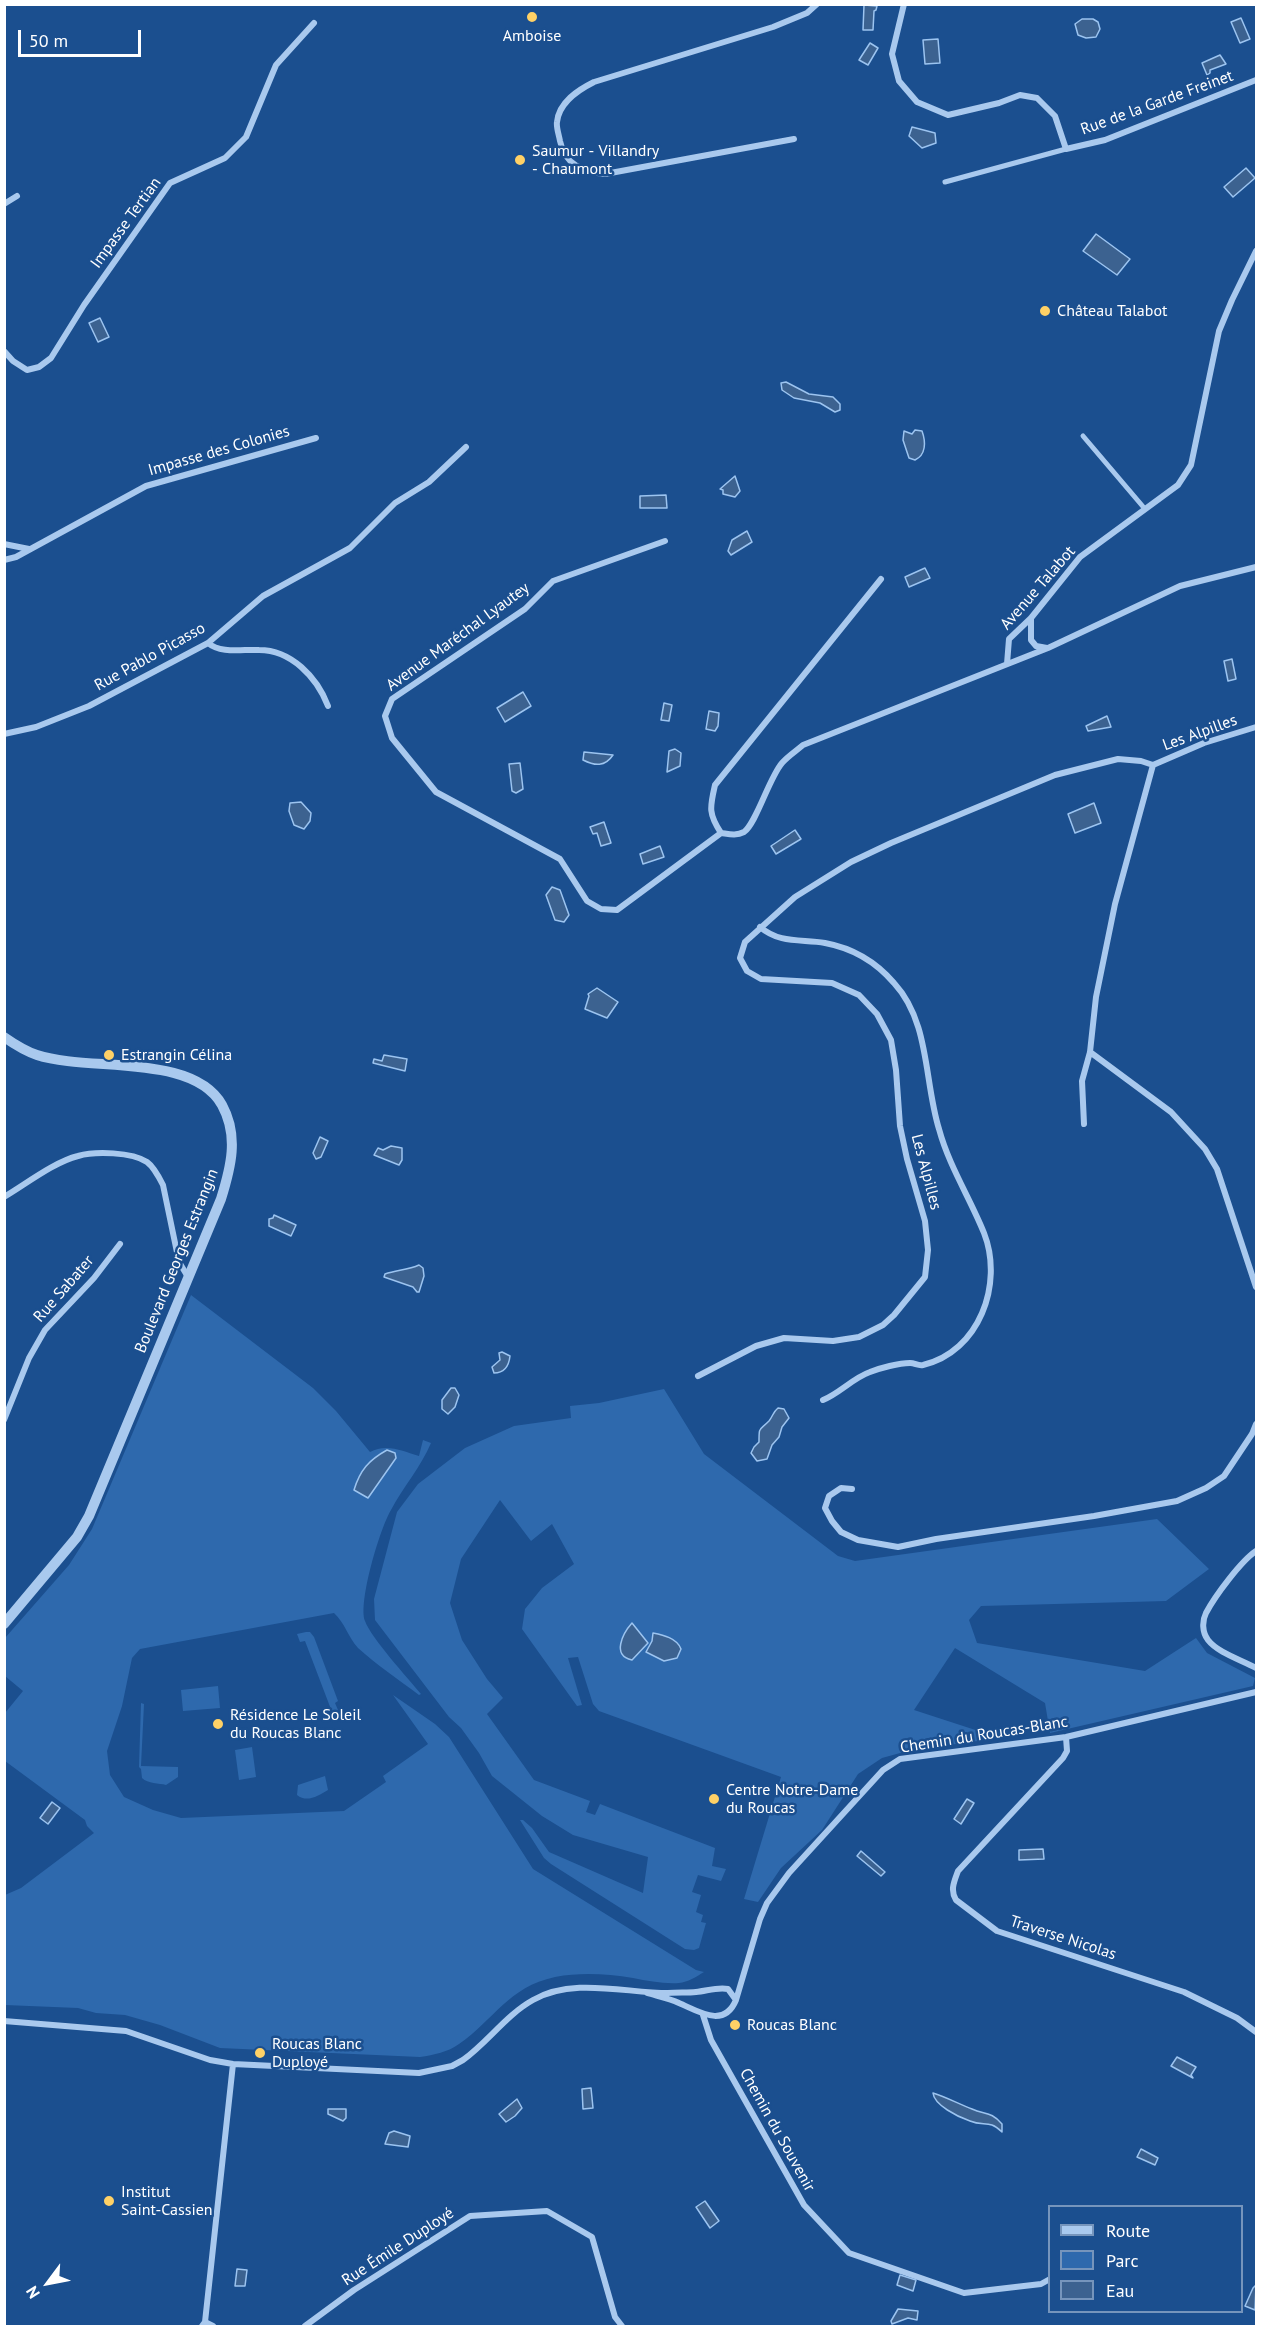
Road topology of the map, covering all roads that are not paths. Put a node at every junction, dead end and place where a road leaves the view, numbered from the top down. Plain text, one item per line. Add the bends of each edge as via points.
1 (817, 4) edge
2 (904, 4) edge
3 (314, 22) dead end
4 (1257, 80) edge
5 (794, 139) dead end
6 (1066, 149) junction
7 (945, 182) dead end
8 (17, 196) dead end
9 (4, 204) edge
10 (1257, 251) edge
11 (4, 351) edge
12 (1083, 436) dead end
13 (316, 438) dead end
14 (466, 447) dead end
15 (1145, 509) junction
16 (665, 541) dead end
17 (4, 544) edge
18 (30, 549) junction
19 (4, 560) edge
20 (1257, 567) edge
21 (881, 579) dead end
22 (1031, 618) junction
23 (208, 643) junction
24 (1048, 648) junction
25 (1007, 664) junction
26 (328, 706) dead end
27 (1257, 727) edge
28 (6, 732) edge
29 (1153, 765) junction
30 (721, 833) junction
31 (760, 927) junction
32 (4, 1037) edge
33 (1090, 1052) junction
34 (1084, 1124) dead end
35 (4, 1197) edge
36 (120, 1244) dead end
37 (188, 1277) junction
38 (1257, 1287) edge
39 (698, 1376) dead end
40 (823, 1400) dead end
41 (4, 1420) edge
42 (1257, 1424) edge
43 (852, 1490) dead end
44 (1257, 1551) edge
45 (4, 1624) edge
46 (1257, 1668) edge
47 (1257, 1692) edge
48 (1066, 1737) junction
49 (647, 1993) junction
50 (736, 2000) junction
51 (703, 2015) junction
52 (4, 2021) edge
53 (1257, 2032) edge
54 (233, 2064) junction
55 (1048, 2280) edge
56 (204, 2324) edge
57 (213, 2326) edge
58 (305, 2326) edge
59 (622, 2326) edge

1 - 5 street via 807,13 773,27 594,82 562,107 557,123 561,145 572,165 605,174
2 - 6 street via 892,54 899,81 917,102 948,115 1020,95 1037,98 1055,116
3 - 11 street, Impasse Tertian via 276,65 246,137 225,158 170,183 51,358 27,370
4 - 6 street, Rue de la Garde Freinet via 1105,140
6 - 7 street
8 - 9 street
10 - 15 street, Avenue Talabot via 1219,332 1191,465 1178,485
12 - 15 street
13 - 18 street, Impasse des Colonies via 146,486
14 - 23 street, Rue Pablo Picasso via 429,482 395,503 350,548 263,596
15 - 22 street, Avenue Talabot via 1080,556
16 - 30 street, Avenue Maréchal Lyautey via 553,581 525,609 392,699 385,716 392,738 436,792 560,859 587,901 601,909 617,910
17 - 18 street
18 - 19 street, Impasse des Colonies
20 - 24 street via 1179,586
21 - 30 street via 716,785 710,807
22 - 24 street via 1031,640 1036,646
22 - 25 street, Avenue Talabot via 1009,639
23 - 26 street via 237,651 269,650 294,660 306,670
23 - 28 street, Rue Pablo Picasso via 89,706 36,727
24 - 25 street
25 - 30 street, Avenue Maréchal Lyautey via 803,745 781,764 751,825 734,835
27 - 29 street, Les Alpilles via 1203,743
29 - 31 street, Les Alpilles via 1118,759 1055,775 851,862 795,897
29 - 33 street, Les Alpilles via 1115,904 1096,997
31 - 39 street, Les Alpilles via 745,942 740,958 747,971 761,979 832,983 859,995 877,1014 891,1040 900,1126 925,1221 925,1277 894,1315 859,1337 833,1341 784,1338 756,1346
31 - 40 street, Les Alpilles via 786,940 848,949 872,962 907,1000 925,1050 942,1141 985,1235 990,1256 989,1295 982,1315 960,1345 945,1357 920,1366 909,1363 868,1372
32 - 37 street, Boulevard Georges Estrangin via 36,1054 60,1061 181,1074 205,1085 218,1098 232,1134 231,1167
33 - 34 street, Les Alpilles via 1082,1081
33 - 38 street via 1171,1112 1205,1149 1217,1169
35 - 37 street via 78,1156 107,1153 147,1162 163,1185 179,1262
36 - 41 street, Rue Sabater via 45,1330
37 - 45 street, Boulevard Georges Estrangin via 89,1515 77,1537
42 - 43 street via 1224,1476 1206,1488 1177,1501 1094,1516 898,1547 858,1539 841,1532 832,1521 825,1508 829,1496 842,1488
44 - 46 street via 1242,1563 1206,1613 1203,1630 1216,1648
47 - 48 street, Chemin du Roucas-Blanc
48 - 50 street, Chemin du Roucas-Blanc via 900,1759 883,1770 789,1873 767,1903
48 - 53 street, Traverse Nicolas via 1063,1758 958,1871 952,1894 997,1931 1184,1992
49 - 50 street via 722,1988 728,1989
49 - 51 street
49 - 54 street via 580,1988 536,1999 463,2060 419,2073
50 - 51 street via 727,2012
51 - 55 street, Chemin du Souvenir via 711,2040 804,2205 849,2253 964,2293
52 - 54 street via 126,2031
54 - 56 street
56 - 57 street
58 - 59 street, Rue Émile Duployé via 470,2216 548,2211 592,2237 615,2317

